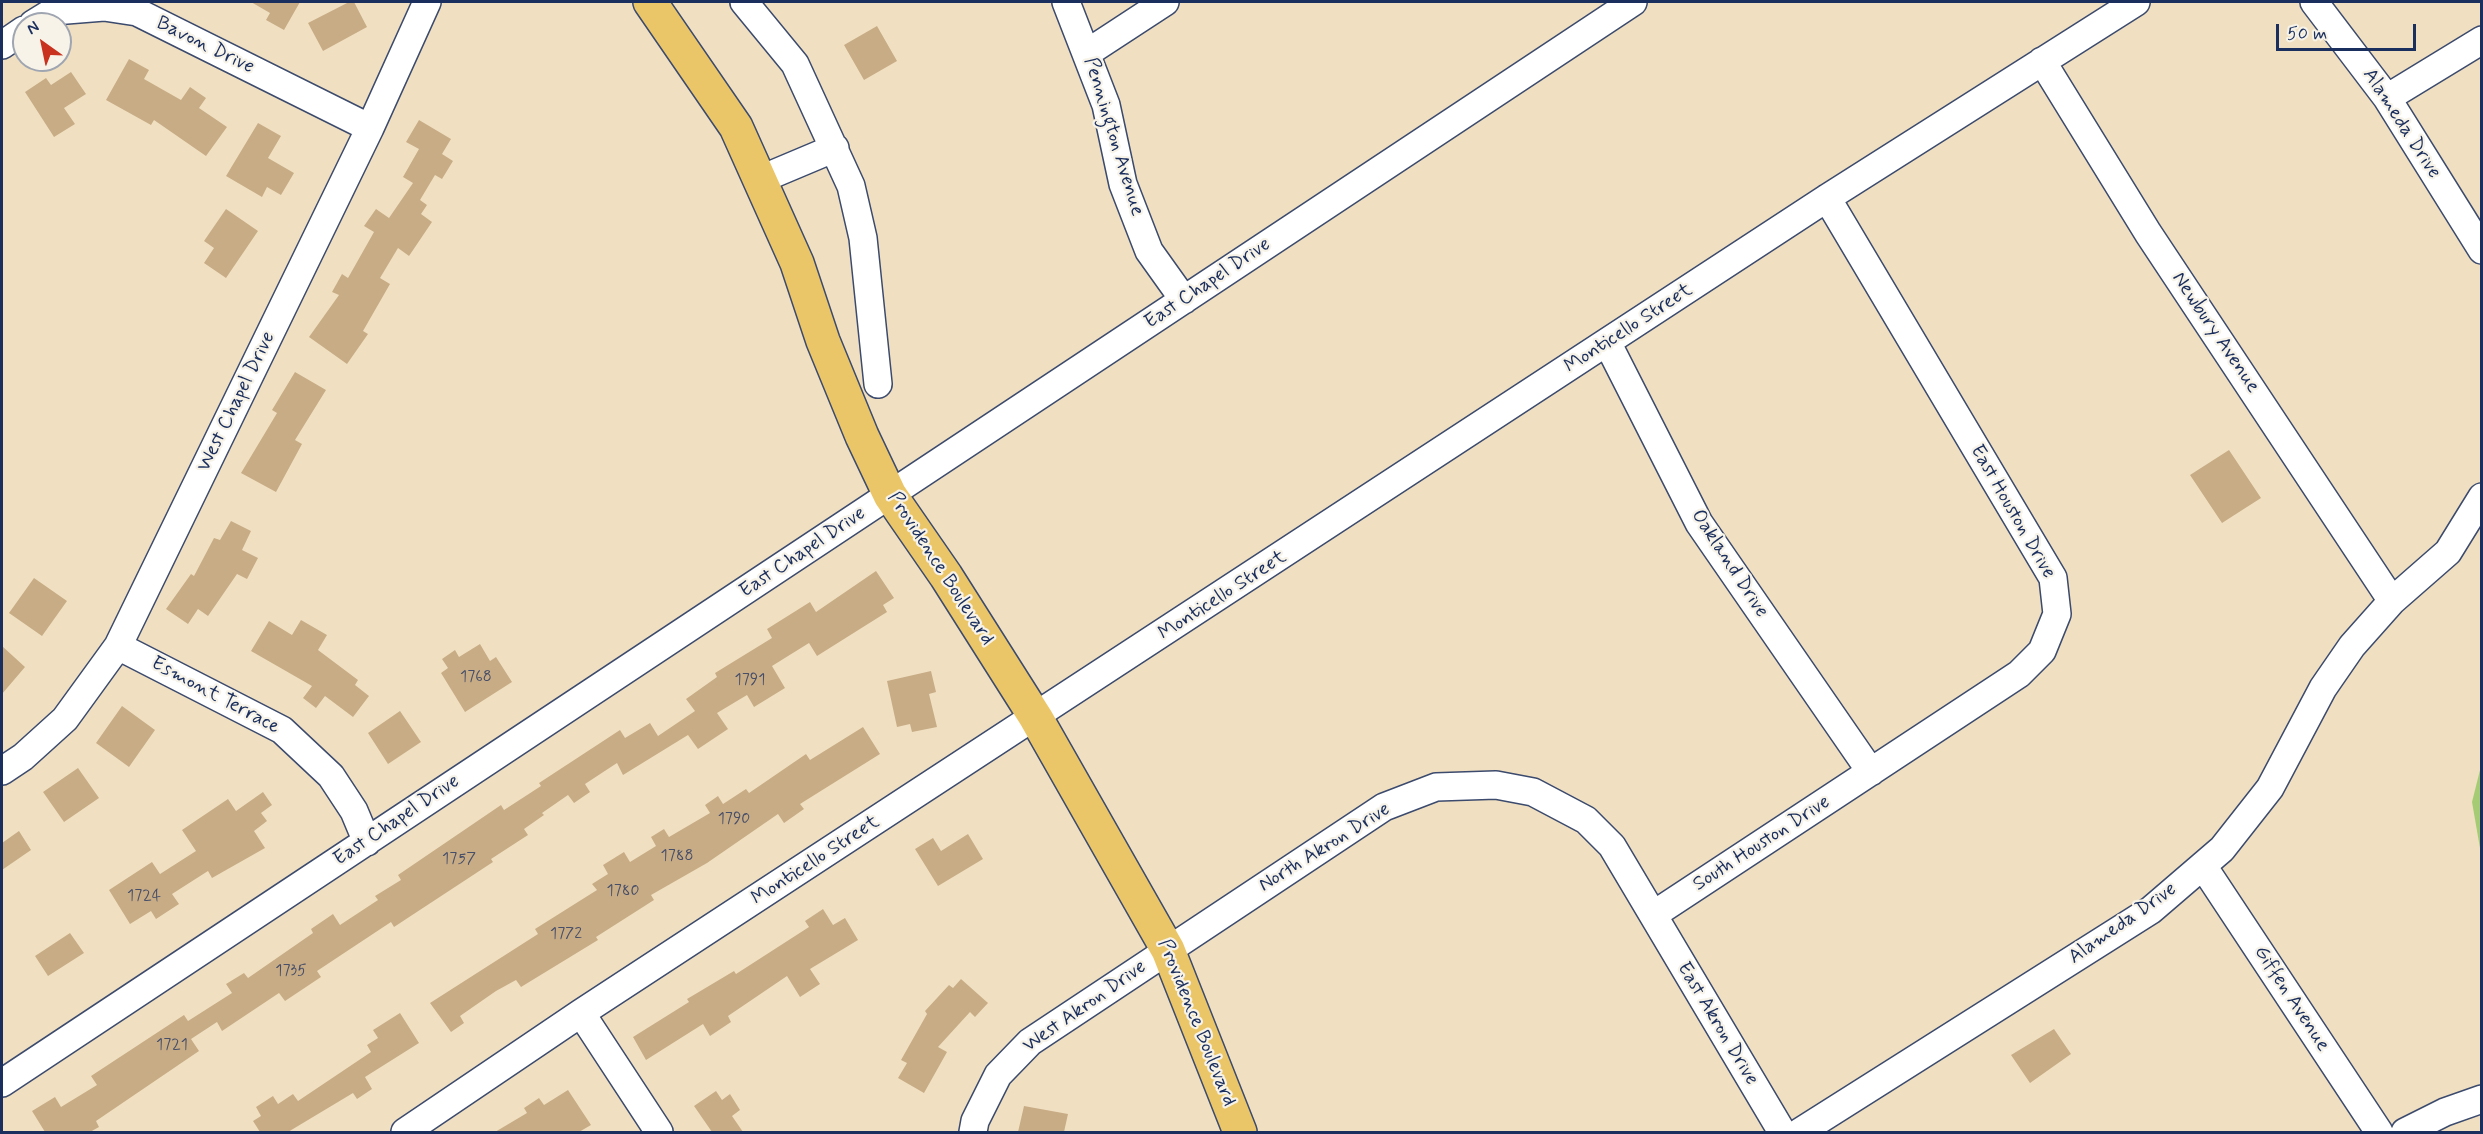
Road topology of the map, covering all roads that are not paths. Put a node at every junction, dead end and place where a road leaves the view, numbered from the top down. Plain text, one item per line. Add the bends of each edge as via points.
1 (427, 2) edge
2 (650, 2) edge
3 (744, 2) edge
4 (1065, 2) edge
5 (1165, 2) edge
6 (1633, 2) edge
7 (2136, 2) edge
8 (2314, 2) edge
9 (51, 12) edge
10 (2481, 40) edge
11 (1087, 53) junction
12 (2042, 61) junction
13 (2387, 98) junction
14 (370, 128) junction
15 (835, 148) junction
16 (759, 180) junction
17 (1827, 198) junction
18 (2481, 250) edge
19 (1184, 300) junction
20 (1608, 344) junction
21 (878, 384) dead end
22 (890, 495) junction
23 (2481, 496) edge
24 (2392, 601) junction
25 (118, 646) junction
26 (1036, 718) junction
27 (2, 771) edge
28 (1871, 772) junction
29 (367, 842) junction
30 (2203, 866) junction
31 (1653, 915) junction
32 (1168, 950) junction
33 (581, 1013) junction
34 (2, 1083) edge
35 (2481, 1099) edge
36 (405, 1132) edge
37 (659, 1132) edge
38 (973, 1132) edge
39 (1240, 1132) edge
40 (1782, 1132) edge
41 (1800, 1132) edge
42 (2379, 1132) edge
43 (2405, 1132) edge

1 - 14 street, West Chapel Drive
2 - 16 main road, Providence Boulevard via 736,127
3 - 15 street via 795,64
4 - 11 street, Pennington Avenue
5 - 11 street
6 - 19 street, East Chapel Drive
7 - 12 street
8 - 13 street, Alameda Drive
9 - 14 street, Bavon Drive via 104,7 137,12
10 - 13 street
11 - 19 street, Pennington Avenue via 1106,105 1123,183 1149,251
12 - 17 street, Monticello Street
12 - 24 street, Newbury Avenue via 2148,233
13 - 18 street, Alameda Drive
14 - 25 street, West Chapel Drive
15 - 16 street
15 - 21 street via 851,186 863,238
16 - 22 main road, Providence Boulevard via 797,263 823,341
17 - 20 street, Monticello Street
17 - 28 street, East Houston Drive via 2053,578 2057,614 2042,651 2019,674
19 - 22 street, East Chapel Drive
20 - 26 street, Monticello Street
20 - 28 street, Oakland Drive via 1699,523
22 - 26 main road, Providence Boulevard
22 - 29 street, East Chapel Drive
23 - 24 street, Alameda Drive via 2448,552
24 - 30 street, Alameda Drive via 2352,646 2323,688 2270,788 2222,849
25 - 27 street, West Chapel Drive via 65,719
25 - 29 street, Esmont Terrace via 282,730 331,776 354,811
26 - 32 main road, Providence Boulevard
26 - 33 street, Monticello Street
28 - 31 street, South Houston Drive
29 - 34 street, East Chapel Drive
30 - 41 street, Alameda Drive via 2151,910
30 - 42 street, Giffen Avenue
31 - 32 street, North Akron Drive via 1612,846 1586,820 1533,792 1496,785 1436,787 1384,807
31 - 40 street, East Akron Drive
32 - 38 street, West Akron Drive via 1030,1041 998,1075
32 - 39 main road, Providence Boulevard
33 - 36 street, Monticello Street
33 - 37 street
35 - 43 street

